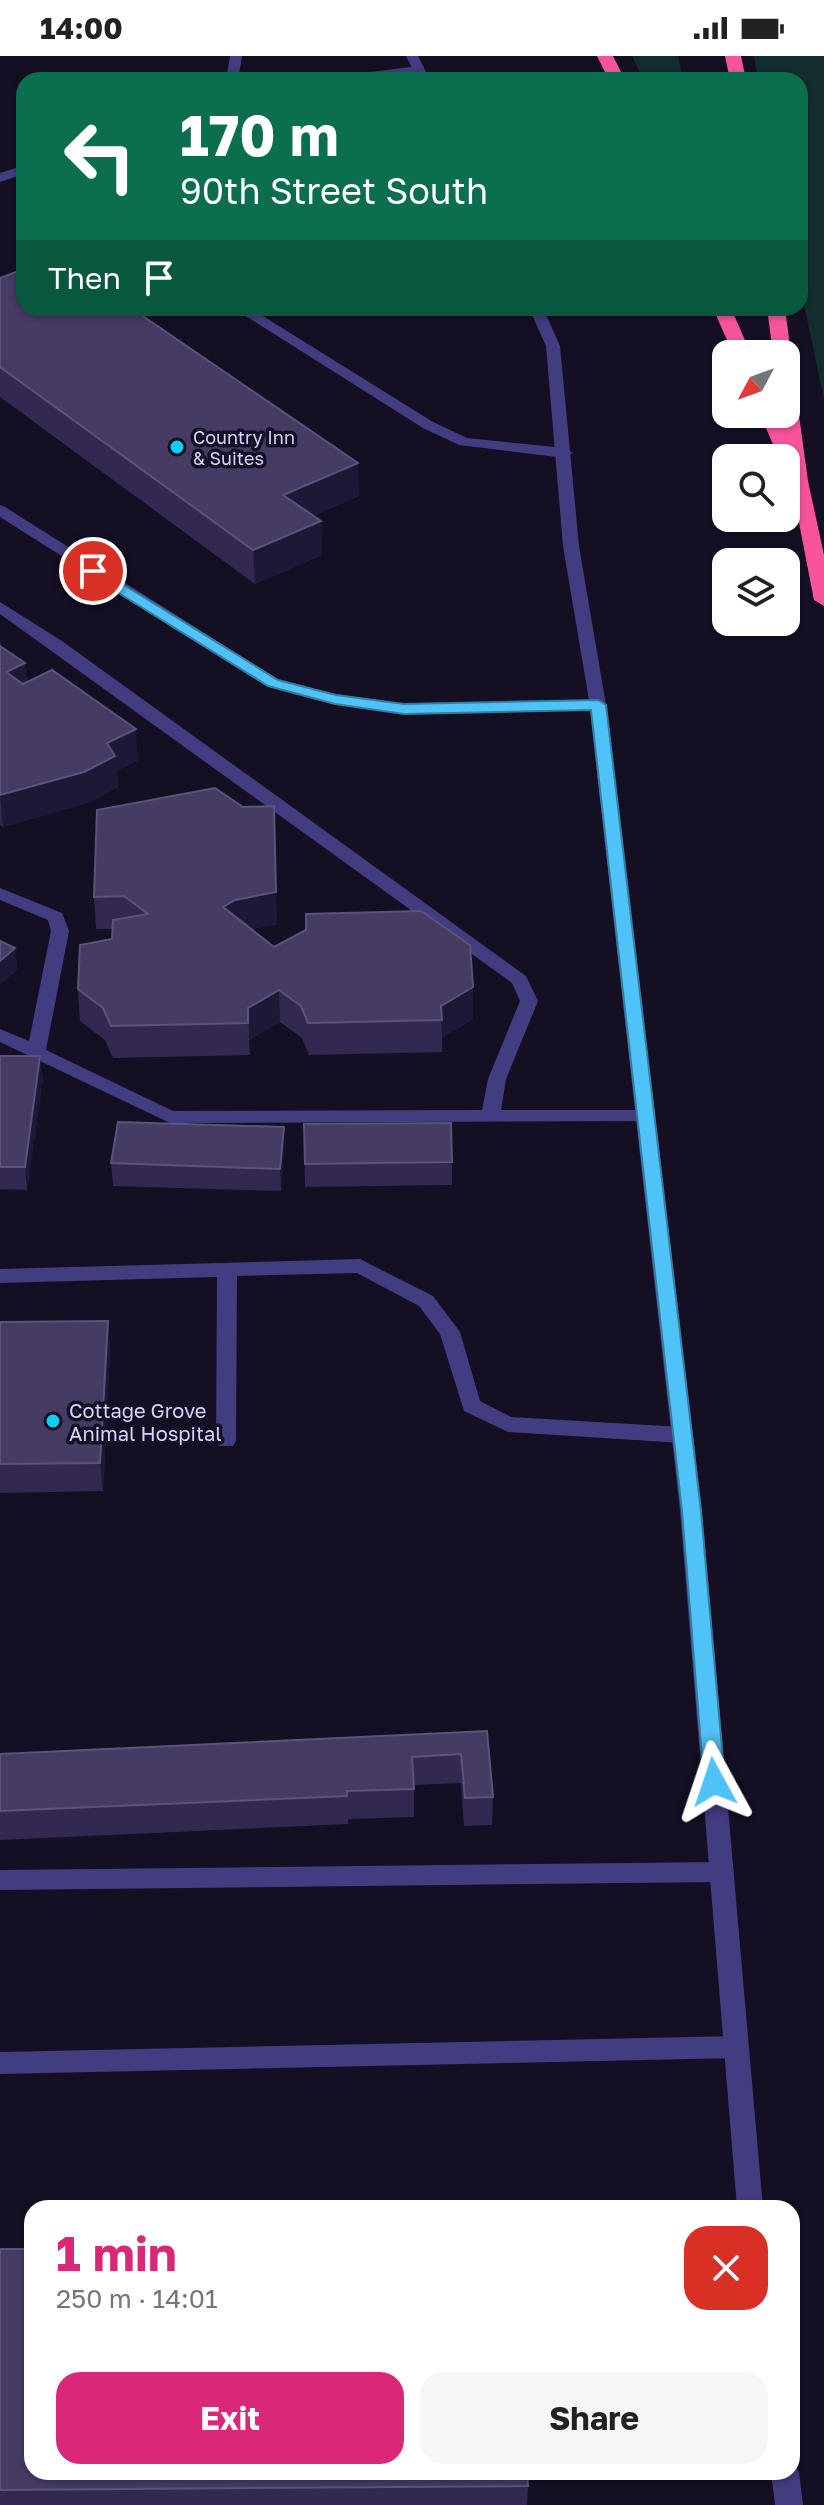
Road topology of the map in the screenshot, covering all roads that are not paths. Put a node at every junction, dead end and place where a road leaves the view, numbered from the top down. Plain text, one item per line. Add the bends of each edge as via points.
1 (253, 316) edge
2 (540, 316) edge
3 (725, 316) edge
4 (777, 316) edge
5 (736, 340) edge
6 (780, 340) edge
7 (565, 453) junction
8 (800, 486) edge
9 (0, 510) edge
10 (824, 600) edge
11 (0, 607) edge
12 (598, 705) junction
13 (0, 894) edge
14 (0, 1035) edge
15 (36, 1052) junction
16 (646, 1116) junction
17 (490, 1117) junction
18 (227, 1268) junction
19 (0, 1276) edge
20 (682, 1435) junction
21 (226, 1441) dead end
22 (722, 1872) junction
23 (0, 1880) edge
24 (736, 2047) junction
25 (0, 2063) edge
26 (749, 2200) edge
27 (786, 2480) edge
28 (789, 2505) edge

1 - 7 street via 464,442
2 - 7 street via 553,346
3 - 5 highway
4 - 6 highway
7 - 12 street via 571,546
8 - 10 highway
9 - 12 street via 273,683 404,709
11 - 17 street via 520,980 529,1001 497,1079
12 - 16 street
13 - 15 street via 56,917 60,931
14 - 15 street
15 - 17 street via 170,1117
16 - 17 street
16 - 20 street
18 - 19 street
18 - 20 street via 360,1266 426,1301 450,1332 471,1406 508,1424
18 - 21 street
20 - 22 street
22 - 23 street
22 - 24 street
24 - 25 street
24 - 26 street
27 - 28 street

